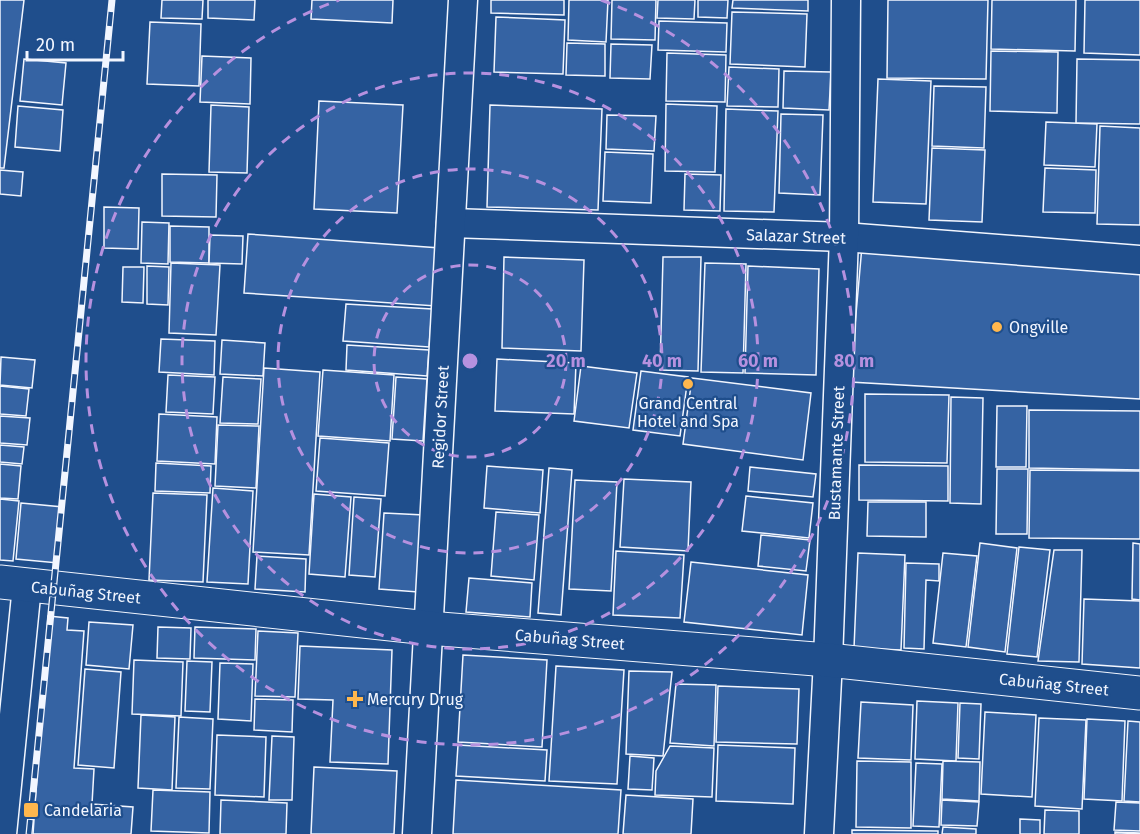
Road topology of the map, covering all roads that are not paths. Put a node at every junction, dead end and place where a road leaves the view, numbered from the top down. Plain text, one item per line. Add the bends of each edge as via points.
1 (463, 0) edge
2 (846, 0) edge
3 (451, 224) junction
4 (844, 237) junction
5 (1140, 260) edge
6 (13, 584) edge
7 (428, 628) junction
8 (828, 660) junction
9 (1140, 693) edge
10 (2, 834) edge
11 (417, 834) edge
12 (819, 834) edge

1 - 3 street, Regidor Street
2 - 4 street, Bustamante Street
3 - 4 street, Salazar Street
3 - 7 street, Regidor Street
4 - 5 street, Salazar Street
4 - 8 street, Bustamante Street
6 - 7 street, Cabuñag Street
6 - 10 street
7 - 8 street, Cabuñag Street
7 - 11 street, Regidor Street
8 - 9 street, Cabuñag Street
8 - 12 street, Bustamante Street

